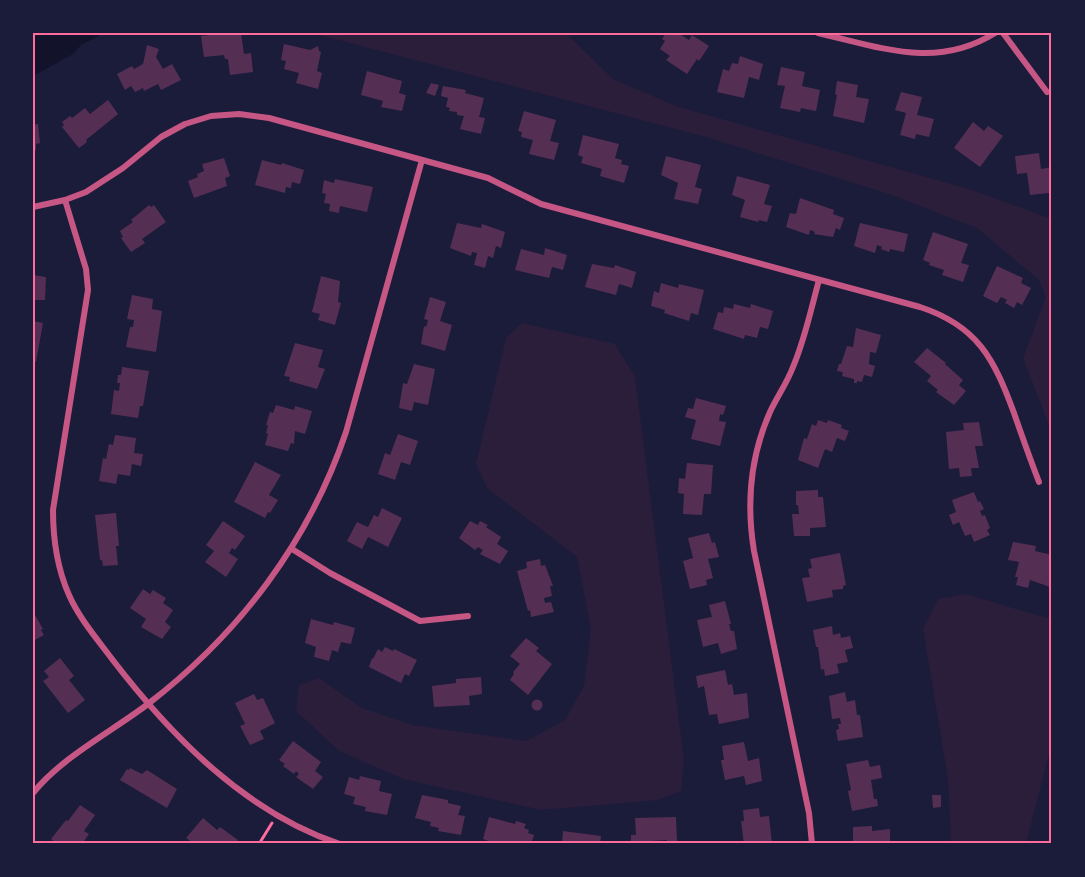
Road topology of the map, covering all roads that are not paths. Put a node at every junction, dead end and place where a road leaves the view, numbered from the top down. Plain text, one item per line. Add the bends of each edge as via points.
1 (818, 33) edge
2 (995, 33) edge
3 (1003, 33) edge
4 (1047, 92) dead end
5 (422, 160) junction
6 (65, 200) junction
7 (33, 207) edge
8 (819, 280) junction
9 (1039, 482) dead end
10 (292, 549) junction
11 (468, 616) dead end
12 (148, 703) junction
13 (33, 793) edge
14 (340, 844) edge
15 (812, 844) edge

1 - 2 street via 924,55 964,48
3 - 4 street
5 - 6 street via 269,118 211,116 161,137 105,181
5 - 8 street via 488,178 541,204
5 - 10 street via 336,463
6 - 7 street
6 - 12 street via 85,262 88,290 54,491 55,547 63,581 79,613
8 - 9 street via 932,311 971,335 998,370
8 - 15 street via 800,350 755,453 749,512
10 - 11 street via 420,621
10 - 12 street via 225,634
12 - 13 street via 65,763
12 - 14 street via 178,736 242,791 277,816

